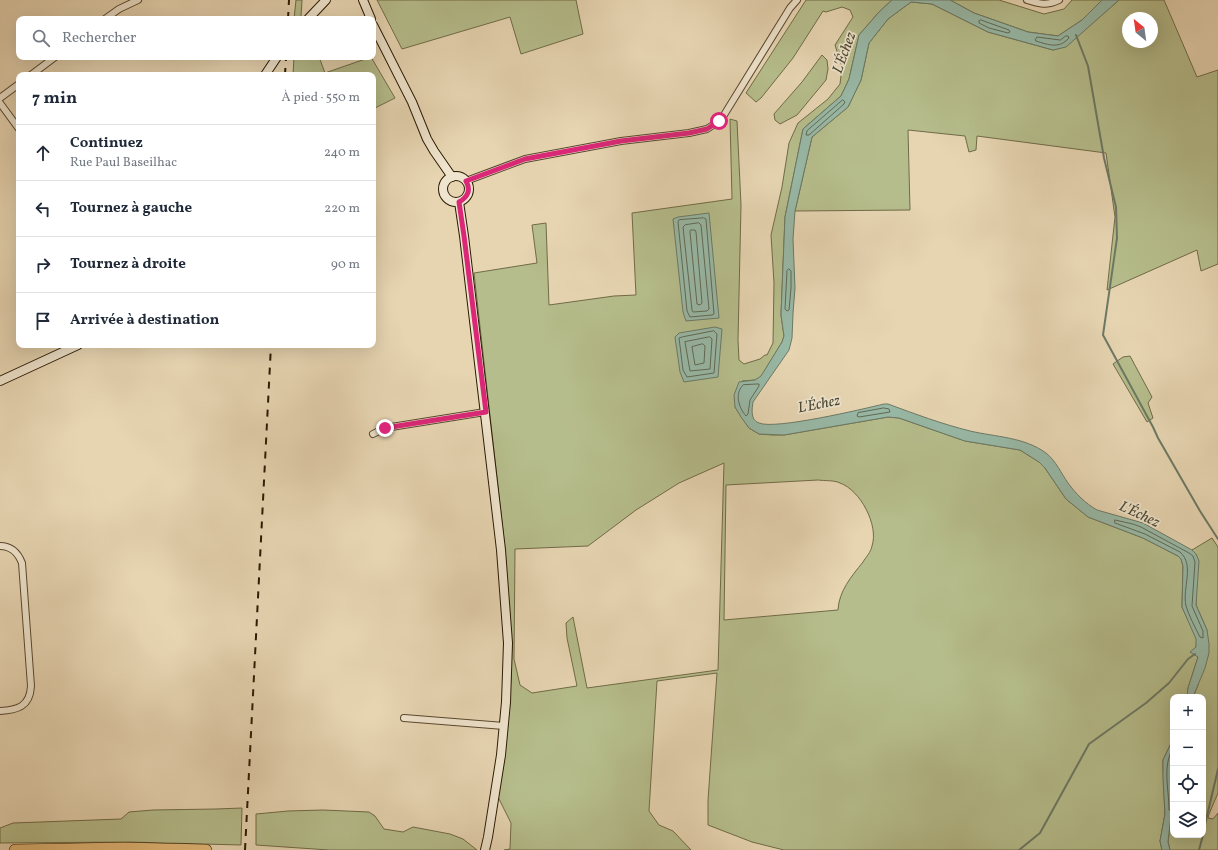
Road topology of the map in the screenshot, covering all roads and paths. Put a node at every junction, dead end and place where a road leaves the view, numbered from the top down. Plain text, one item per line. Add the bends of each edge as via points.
1 (138, 0) edge
2 (326, 0) edge
3 (356, 0) edge
4 (797, 0) edge
5 (1027, 0) edge
6 (1059, 0) edge
7 (364, 2) edge
8 (109, 16) edge
9 (311, 16) edge
10 (370, 16) edge
11 (376, 30) edge
12 (51, 60) edge
13 (275, 60) edge
14 (35, 72) edge
15 (267, 72) edge
16 (16, 86) edge
17 (0, 98) edge
18 (0, 103) edge
19 (16, 125) edge
20 (452, 177) junction
21 (466, 181) junction
22 (459, 202) junction
23 (72, 348) edge
24 (0, 381) edge
25 (486, 412) junction
26 (373, 434) dead end
27 (0, 546) edge
28 (0, 712) edge
29 (404, 718) dead end
30 (504, 726) junction
31 (15, 850) edge
32 (206, 850) edge
33 (485, 850) edge

1 - 8 street via 119,8
2 - 9 street
3 - 7 street
4 - 21 street via 724,115 707,129 614,142 525,159
5 - 6 street via 1041,5
7 - 10 street
11 - 20 street via 412,102 427,139
12 - 14 street
13 - 15 street
16 - 17 street
18 - 19 street
20 - 21 street
20 - 22 street via 445,184 444,193 450,201
21 - 22 street via 467,195
22 - 25 street
23 - 24 street
25 - 26 street via 385,428
25 - 30 street via 508,643
27 - 28 street via 16,551 22,563 31,694 24,705
29 - 30 street
30 - 33 street
31 - 32 highway

